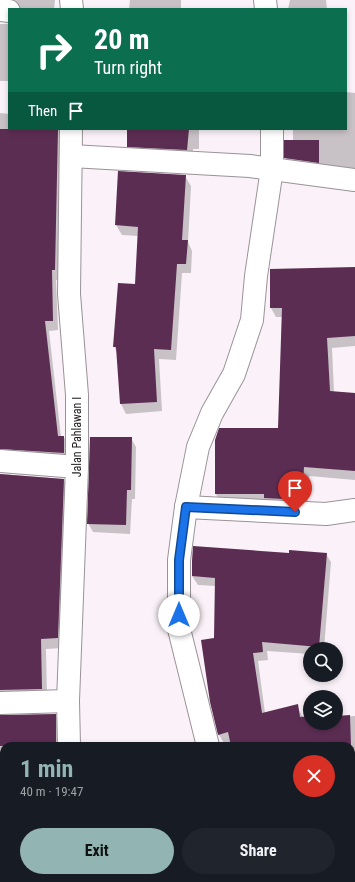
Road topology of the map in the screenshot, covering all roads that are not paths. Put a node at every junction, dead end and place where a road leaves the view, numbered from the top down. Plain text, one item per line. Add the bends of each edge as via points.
1 (71, 130) edge
2 (272, 130) edge
3 (71, 156) junction
4 (272, 169) junction
5 (355, 180) edge
6 (0, 461) edge
7 (77, 467) junction
8 (186, 507) junction
9 (355, 510) edge
10 (68, 701) junction
11 (0, 703) edge
12 (69, 742) edge
13 (207, 742) edge

1 - 3 street, Jalan Pahlawan I
2 - 4 street
3 - 4 street
3 - 7 street, Jalan Pahlawan I via 69,294 77,395
4 - 5 street
4 - 8 street via 252,320 234,374 212,413 198,447
6 - 7 street
7 - 10 street, Jalan Pahlawan I
8 - 9 street via 326,514
8 - 13 street via 179,560 179,629
10 - 11 street
10 - 12 street, Jalan Pahlawan I

